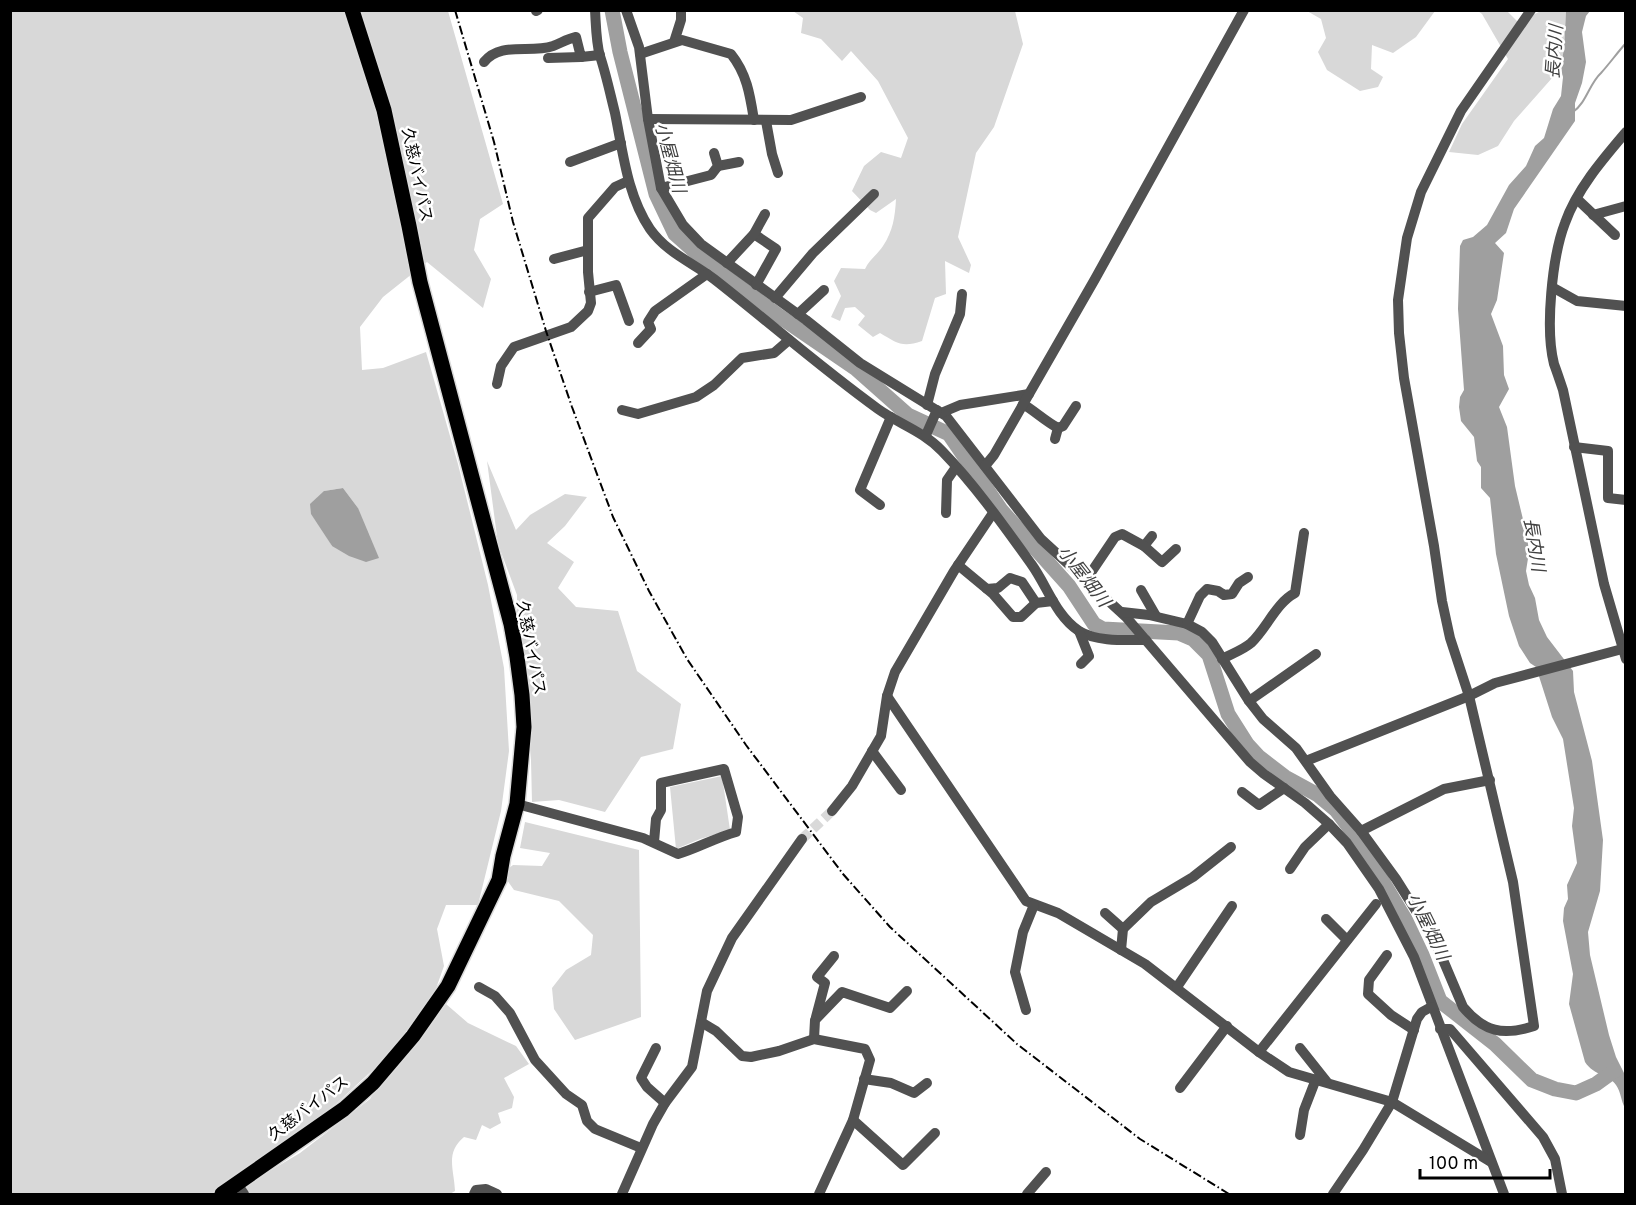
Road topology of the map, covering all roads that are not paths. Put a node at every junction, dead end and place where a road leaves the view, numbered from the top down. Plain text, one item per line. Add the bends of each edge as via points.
1 (352, 10) edge
2 (595, 10) edge
3 (626, 10) edge
4 (681, 10) edge
5 (1244, 10) edge
6 (1531, 10) edge
7 (674, 42) junction
8 (640, 54) junction
9 (600, 55) junction
10 (580, 57) junction
11 (548, 58) dead end
12 (484, 62) dead end
13 (861, 97) dead end
14 (648, 119) junction
15 (754, 120) junction
16 (766, 121) junction
17 (1626, 132) edge
18 (621, 143) junction
19 (714, 153) dead end
20 (570, 162) dead end
21 (739, 162) dead end
22 (718, 166) junction
23 (778, 173) dead end
24 (628, 181) junction
25 (661, 188) junction
26 (874, 194) dead end
27 (1577, 198) junction
28 (1626, 206) edge
29 (765, 214) dead end
30 (1593, 215) junction
31 (754, 234) junction
32 (1615, 235) dead end
33 (588, 250) junction
34 (554, 259) dead end
35 (727, 263) junction
36 (707, 274) junction
37 (756, 285) junction
38 (1552, 287) junction
39 (824, 290) dead end
40 (589, 292) junction
41 (962, 294) dead end
42 (775, 298) junction
43 (1626, 306) edge
44 (798, 314) junction
45 (629, 321) dead end
46 (789, 340) junction
47 (638, 343) dead end
48 (497, 384) dead end
49 (1026, 399) junction
50 (1076, 406) dead end
51 (622, 410) dead end
52 (935, 411) junction
53 (891, 417) junction
54 (927, 432) junction
55 (1574, 447) junction
56 (985, 466) junction
57 (957, 467) junction
58 (1626, 500) edge
59 (880, 505) dead end
60 (946, 513) dead end
61 (993, 513) junction
62 (1304, 533) dead end
63 (1152, 536) dead end
64 (1144, 546) junction
65 (1176, 549) dead end
66 (958, 565) junction
67 (1248, 577) dead end
68 (1086, 580) junction
69 (987, 589) junction
70 (1141, 590) dead end
71 (1053, 601) junction
72 (1036, 603) junction
73 (1124, 615) junction
74 (1156, 616) junction
75 (1187, 624) junction
76 (1080, 631) junction
77 (1144, 638) junction
78 (1622, 652) edge
79 (1316, 654) dead end
80 (1222, 659) junction
81 (1081, 664) dead end
82 (887, 696) junction
83 (1469, 696) junction
84 (1249, 701) junction
85 (872, 751) junction
86 (1306, 761) junction
87 (1490, 780) junction
88 (1284, 788) junction
89 (901, 790) dead end
90 (1242, 792) dead end
91 (517, 804) junction
92 (832, 811) tunnel mouth
93 (1329, 824) junction
94 (1360, 831) junction
95 (802, 838) tunnel mouth
96 (654, 842) junction
97 (1231, 847) dead end
98 (1290, 869) dead end
99 (1395, 880) junction
100 (1381, 889) junction
101 (1376, 904) dead end
102 (1034, 905) junction
103 (1232, 906) dead end
104 (1105, 913) dead end
105 (1326, 919) dead end
106 (1124, 929) junction
107 (1347, 940) junction
108 (1121, 950) junction
109 (1387, 955) dead end
110 (834, 956) dead end
111 (479, 987) dead end
112 (1177, 987) junction
113 (907, 992) dead end
114 (1431, 1007) junction
115 (1026, 1010) dead end
116 (815, 1020) junction
117 (701, 1022) junction
118 (1227, 1026) junction
119 (1440, 1029) junction
120 (1414, 1030) junction
121 (814, 1039) junction
122 (656, 1048) dead end
123 (1300, 1048) dead end
124 (1259, 1052) junction
125 (864, 1079) junction
126 (1322, 1081) junction
127 (927, 1083) dead end
128 (1179, 1088) dead end
129 (1392, 1102) junction
130 (665, 1103) junction
131 (853, 1119) junction
132 (935, 1133) dead end
133 (1300, 1135) dead end
134 (641, 1148) junction
135 (1491, 1162) junction
136 (1046, 1172) dead end
137 (241, 1190) edge
138 (623, 1191) edge
139 (222, 1194) edge
140 (474, 1194) edge
141 (497, 1194) edge
142 (635, 1194) edge
143 (819, 1194) edge
144 (1027, 1194) edge
145 (1333, 1194) edge
146 (1504, 1194) edge
147 (1562, 1194) edge

1 - 91 highway, 久慈バイパス via 384,110 420,282 511,624 524,727
2 - 9 street
3 - 8 street
4 - 7 street
5 - 49 street
6 - 83 street via 1461,111 1421,192 1407,238 1398,300 1404,378 1442,601
7 - 8 street
7 - 15 street via 696,42 731,54 744,73
8 - 14 street
9 - 10 street
9 - 18 street
10 - 11 street
10 - 12 street via 576,37 552,46 507,49 490,55
13 - 16 street via 791,120
14 - 15 street
14 - 25 street
15 - 16 street
16 - 23 street
17 - 27 street
18 - 20 street
18 - 24 street
19 - 22 street
21 - 22 street
22 - 25 street via 711,175
24 - 33 street via 615,188 588,218
24 - 36 street via 652,231 677,256
25 - 35 street via 683,225
26 - 42 street via 813,253
27 - 30 street
27 - 38 street via 1565,223
28 - 30 street
29 - 31 street
30 - 32 street
31 - 35 street
31 - 37 street via 776,249
33 - 34 street
33 - 40 street
35 - 37 street
36 - 46 street
36 - 47 street via 655,311 648,322 651,329
37 - 42 street
38 - 43 street via 1577,301
38 - 55 street via 1554,362
39 - 44 street
40 - 45 street via 616,285
40 - 48 street via 588,311 570,327 514,348 501,366
41 - 52 street via 960,314 935,374
42 - 44 street
44 - 52 street via 860,363
46 - 51 street via 774,352 742,358 696,397 638,414
46 - 53 street
49 - 50 street via 1057,434
49 - 52 street
49 - 56 street
52 - 54 street
52 - 56 street via 946,416
53 - 54 street
53 - 59 street via 860,490
54 - 57 street
55 - 58 street via 1608,451 1608,498
55 - 78 street
56 - 68 street via 1041,539
57 - 60 street via 947,480
57 - 61 street
61 - 66 street
61 - 71 street
62 - 80 street via 1295,593 1287,597 1250,644
63 - 64 street
64 - 65 street via 1162,562
64 - 68 street via 1122,534 1115,537
66 - 69 street
66 - 82 street via 895,672
67 - 75 street via 1232,594 1207,589
68 - 73 street
69 - 72 street via 998,588 1010,578 1022,582
69 - 72 street via 1013,617 1021,617
70 - 74 street
71 - 72 street
71 - 76 street
73 - 74 street
73 - 77 street
74 - 75 street
75 - 80 street via 1202,632
76 - 77 street via 1096,636
76 - 81 street via 1089,656
77 - 88 street via 1250,762
78 - 83 street via 1495,682
79 - 84 street
80 - 84 street
82 - 85 street via 881,736
82 - 102 street via 1026,901
83 - 86 street
83 - 87 street
84 - 86 street
85 - 89 street
85 - 92 street
86 - 94 street
87 - 94 street via 1444,789
87 - 99 street via 1513,882 1534,1026 1507,1032 1493,1030 1470,1016 1427,927
88 - 90 street via 1259,805
88 - 93 street
91 - 96 street
91 - 137 highway, 久慈バイパス via 499,880 436,1004 384,1070 352,1102
93 - 98 street
93 - 100 street
94 - 99 street
95 - 117 street via 732,938 707,991
96 - 96 street via 678,854 736,832 738,817 724,769 661,783 661,810
97 - 106 street via 1193,877 1150,902
99 - 100 street
100 - 114 street via 1414,957
101 - 107 street
102 - 108 street via 1058,913
102 - 115 street via 1023,932 1015,972
103 - 112 street
104 - 106 street
105 - 107 street
106 - 108 street
107 - 124 street
108 - 112 street
109 - 120 street via 1369,980 1368,994
110 - 116 street via 817,977 825,983
111 - 134 street via 495,996 510,1013 535,1060 582,1105 587,1121 595,1129
112 - 118 street
113 - 116 street via 890,1008 842,992
114 - 119 street
114 - 120 street via 1422,1012
116 - 121 street
117 - 121 street via 742,1056 779,1051
117 - 130 street via 692,1067
118 - 124 street
118 - 128 street
119 - 135 street
119 - 147 street via 1450,1029 1543,1137 1555,1159
120 - 129 street
121 - 125 street via 865,1049 870,1060
122 - 130 street via 641,1078
123 - 126 street
124 - 126 street via 1290,1072
125 - 127 street via 891,1083 914,1093
125 - 131 street
126 - 129 street
126 - 133 street via 1304,1110
129 - 135 street
129 - 145 street
130 - 134 street
131 - 132 street via 903,1165
131 - 143 street
134 - 138 street
135 - 146 street
136 - 144 street
137 - 139 highway, 久慈バイパス
138 - 142 street
140 - 141 street via 486,1189

